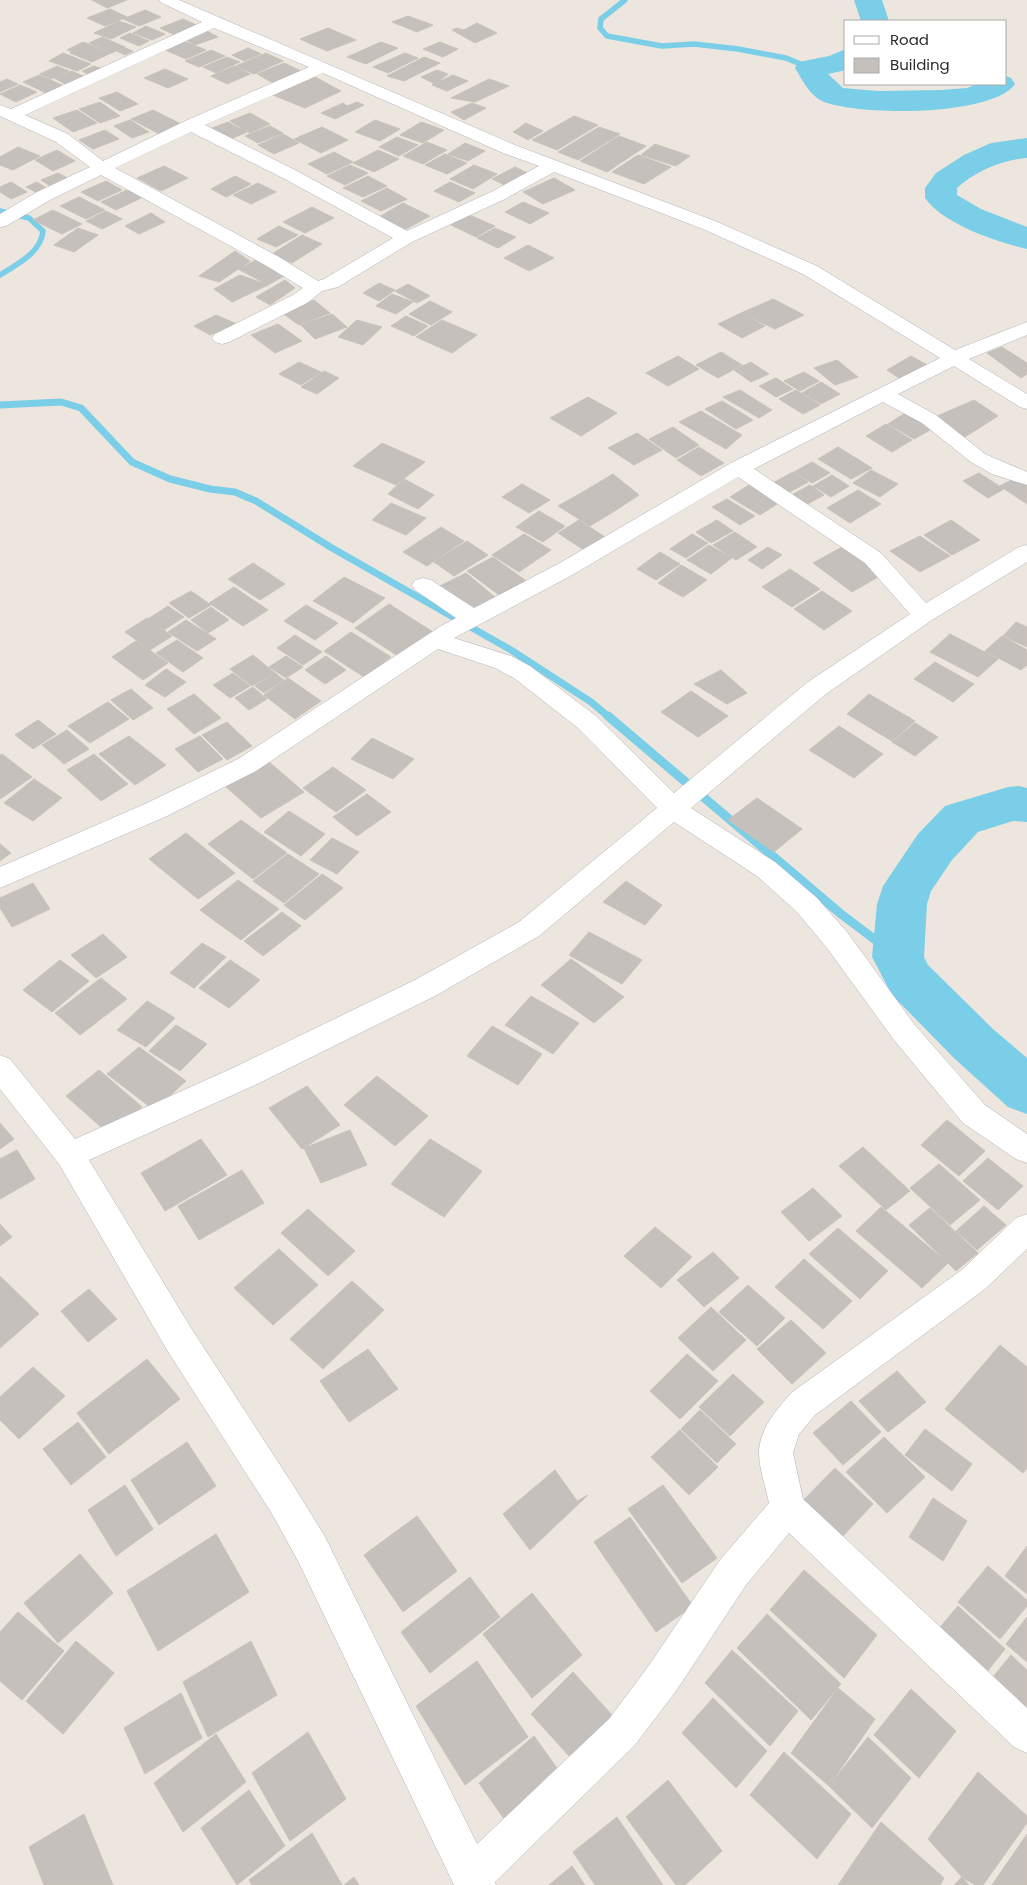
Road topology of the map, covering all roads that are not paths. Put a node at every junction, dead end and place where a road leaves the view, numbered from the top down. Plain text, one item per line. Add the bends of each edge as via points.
1 (168, 0) edge
2 (214, 22) junction
3 (321, 68) junction
4 (6, 112) edge
5 (191, 125) junction
6 (554, 165) junction
7 (102, 168) junction
8 (3, 220) edge
9 (406, 238) junction
10 (315, 287) junction
11 (1023, 334) edge
12 (222, 338) dead end
13 (956, 358) junction
14 (883, 394) junction
15 (1027, 403) edge
16 (739, 468) junction
17 (1027, 479) edge
18 (1027, 552) edge
19 (423, 585) dead end
20 (924, 615) junction
21 (456, 628) junction
22 (690, 795) junction
23 (0, 878) edge
24 (0, 1067) edge
25 (1027, 1150) edge
26 (70, 1155) junction
27 (1027, 1228) edge
28 (787, 1508) junction
29 (1027, 1734) edge
30 (474, 1881) edge

1 - 2 street
2 - 3 street
2 - 4 street
3 - 5 street
3 - 6 street via 509,149
4 - 7 street via 62,138
5 - 7 street
5 - 9 street
6 - 9 street via 499,195
6 - 13 street via 709,224 810,270
7 - 8 street
7 - 10 street via 272,260
9 - 10 street via 331,283
10 - 12 street via 300,299
11 - 13 street
13 - 14 street
13 - 15 street
14 - 16 street
14 - 17 street via 929,419 978,458
16 - 20 street via 873,558
16 - 21 street
18 - 20 street
19 - 21 street
20 - 22 street via 817,688
21 - 22 street via 533,679
21 - 23 street via 246,765 156,810
22 - 25 street via 766,870 807,905 837,940 904,1032 974,1114
22 - 26 street via 529,929 486,955 245,1076
24 - 26 street
26 - 30 street via 179,1339 312,1548
27 - 28 street via 974,1279 795,1412 780,1436 776,1452
28 - 29 street
28 - 30 street via 727,1581 642,1710

